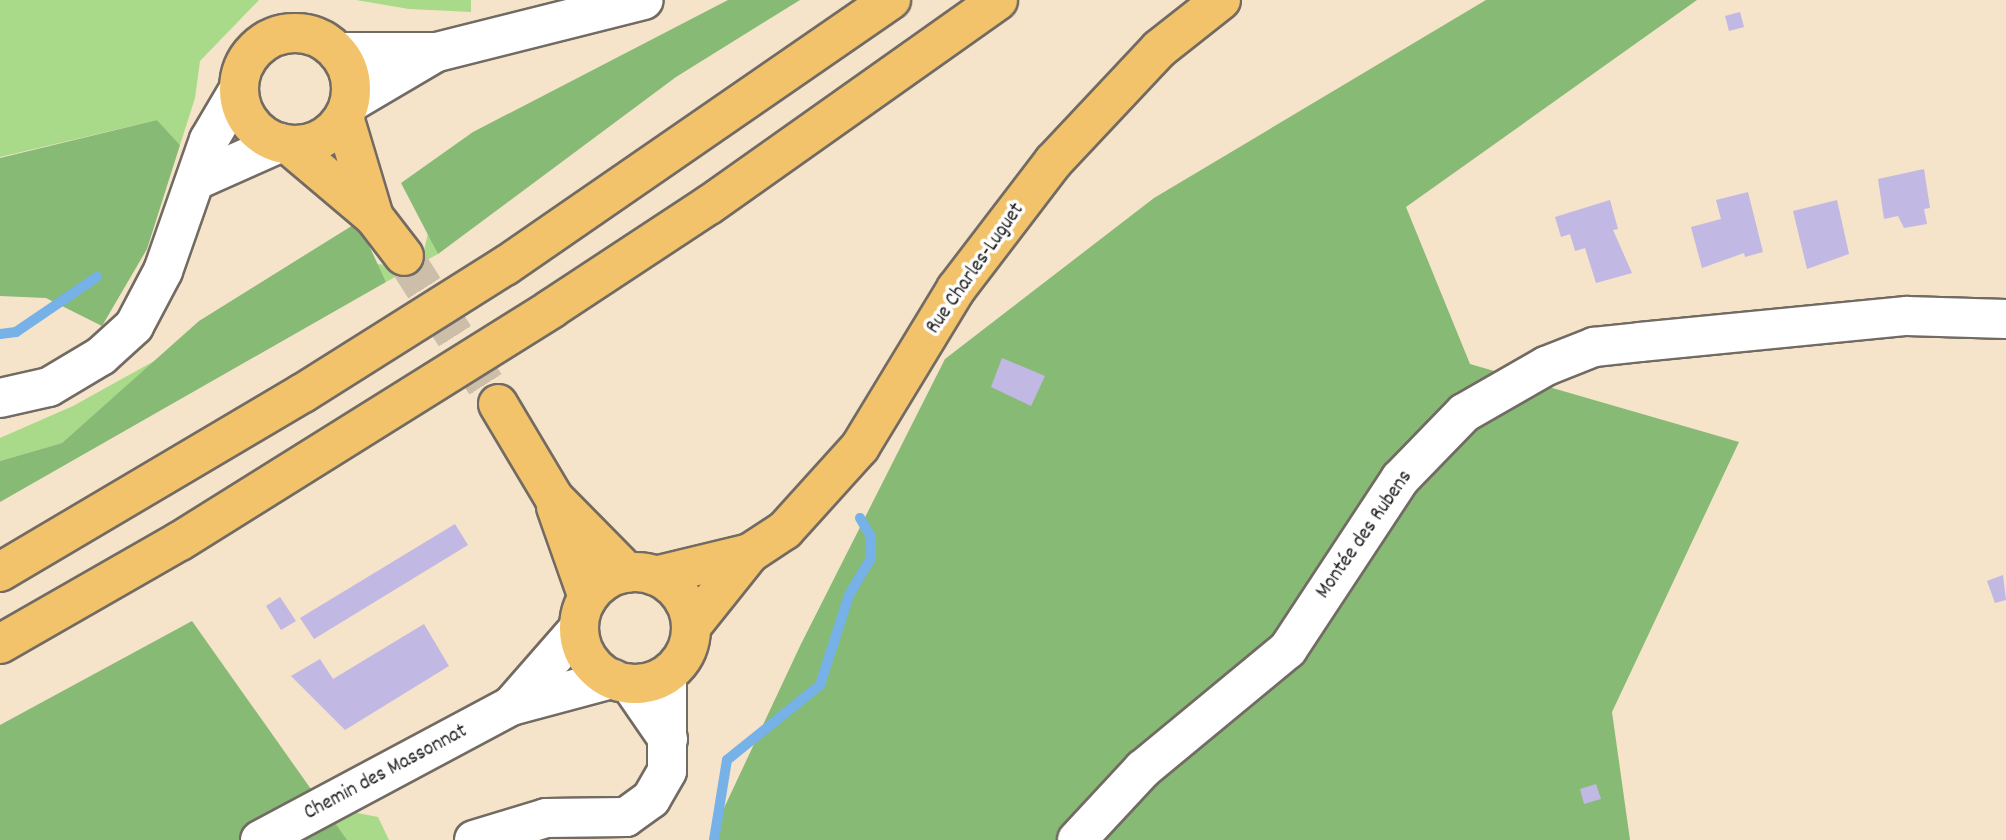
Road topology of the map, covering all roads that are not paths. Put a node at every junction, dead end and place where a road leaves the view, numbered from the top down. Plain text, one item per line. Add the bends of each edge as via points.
1 (644, 0) edge
2 (891, 0) edge
3 (998, 0) edge
4 (1221, 0) edge
5 (337, 52) junction
6 (437, 52) junction
7 (239, 89) junction
8 (347, 110) junction
9 (285, 144) junction
10 (197, 180) junction
11 (374, 217) junction
12 (404, 256) tunnel mouth
13 (2006, 319) edge
14 (0, 398) edge
15 (498, 404) tunnel mouth
16 (554, 498) junction
17 (750, 553) junction
18 (0, 572) edge
19 (642, 574) junction
20 (584, 613) junction
21 (691, 627) junction
22 (0, 644) edge
23 (667, 675) junction
24 (621, 682) junction
25 (511, 706) junction
26 (668, 739) junction
27 (260, 840) edge
28 (474, 840) edge
29 (1077, 840) edge

1 - 6 street
2 - 18 main road via 671,156 505,266 267,415
3 - 22 main road via 709,205 551,309 180,541
4 - 17 main road, Rue Charles-Luguet via 1159,49 1053,162 956,289 860,447 785,530
5 - 6 street
5 - 7 main road via 306,34 270,39 248,58
5 - 8 main road via 350,77
6 - 8 street
7 - 9 main road via 248,121
7 - 10 street via 209,140
8 - 9 main road via 327,136
8 - 11 main road
9 - 10 street
9 - 11 main road
10 - 14 street via 163,271 134,326 101,356 49,387
11 - 12 main road
13 - 29 street, Montée des Rubens via 1907,316 1640,342 1594,348 1546,366 1464,413 1400,479 1288,649 1143,769
15 - 16 main road
16 - 19 main road
16 - 20 main road
17 - 19 main road, Rue Charles-Luguet
17 - 21 main road, Rue Charles-Luguet
19 - 20 main road via 606,581
19 - 21 main road via 684,600
20 - 24 main road via 588,658
20 - 25 street, Chemin des Massonnat
21 - 23 main road via 688,649
23 - 24 main road
23 - 26 street
24 - 25 street, Chemin des Massonnat
24 - 26 street
25 - 27 street, Chemin des Massonnat
26 - 28 street via 667,771 652,799 626,817 546,818

